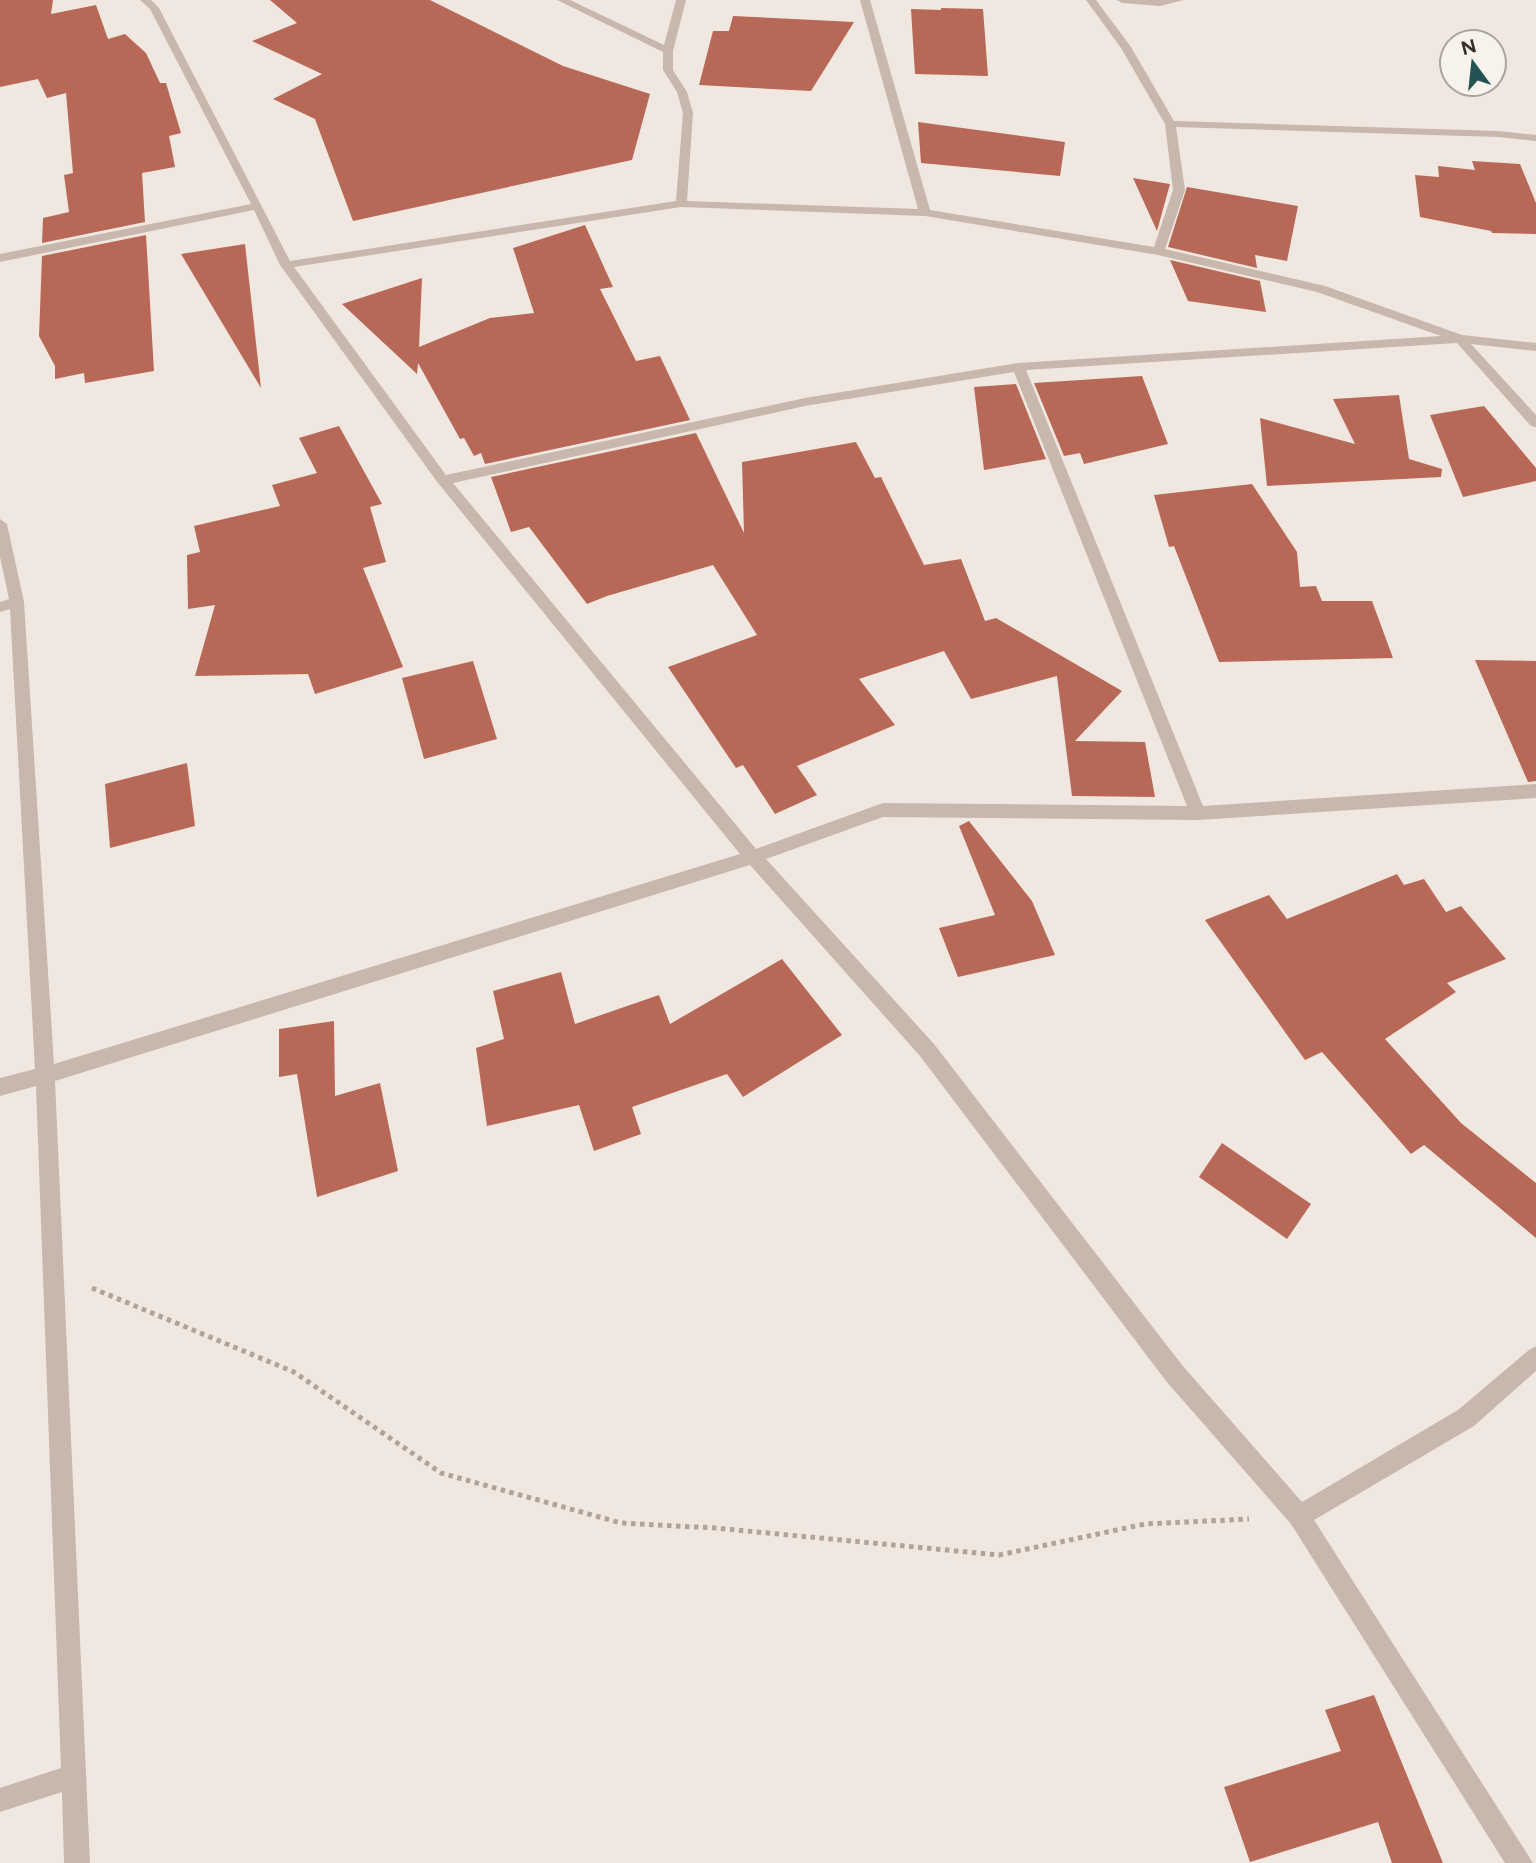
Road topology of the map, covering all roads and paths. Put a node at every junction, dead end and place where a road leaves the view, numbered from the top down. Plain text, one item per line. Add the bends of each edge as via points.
1 (145, 0) edge
2 (562, 0) edge
3 (681, 0) edge
4 (865, 0) edge
5 (1091, 0) edge
6 (1122, 0) edge
7 (1179, 0) edge
8 (668, 51) junction
9 (1170, 124) junction
10 (1536, 138) edge
11 (681, 204) junction
12 (258, 206) junction
13 (925, 213) junction
14 (1158, 251) junction
15 (0, 258) edge
16 (286, 265) junction
17 (1460, 339) junction
18 (1536, 347) edge
19 (1018, 368) junction
20 (1536, 423) edge
21 (443, 480) junction
22 (0, 524) edge
23 (9, 605) edge
24 (1536, 791) edge
25 (1198, 813) junction
26 (753, 857) junction
27 (45, 1075) junction
28 (0, 1087) edge
29 (53, 1271) junction
30 (1536, 1357) edge
31 (1299, 1516) junction
32 (74, 1776) junction
33 (0, 1800) edge
34 (77, 1863) edge
35 (1520, 1863) edge

1 - 12 street via 154,8
2 - 8 street
3 - 8 street
4 - 13 street
5 - 9 street via 1126,47
6 - 7 street
8 - 11 street via 668,70 688,113
9 - 10 street
9 - 14 street via 1179,190
11 - 13 street
11 - 16 street
12 - 15 street
12 - 16 street
13 - 14 street
14 - 17 street via 1321,289
16 - 21 street
17 - 18 street
17 - 19 street
17 - 20 street
19 - 21 street via 805,402
19 - 25 street
21 - 26 street
22 - 23 street
23 - 27 street
24 - 25 street
25 - 26 street via 883,810
26 - 27 street
26 - 31 street via 927,1050 1174,1373
27 - 28 street
27 - 29 street
29 - 31 path via 294,1372 441,1473 621,1523 999,1555 1145,1524
29 - 32 street
30 - 31 street via 1466,1418
31 - 35 street
32 - 33 street
32 - 34 street

